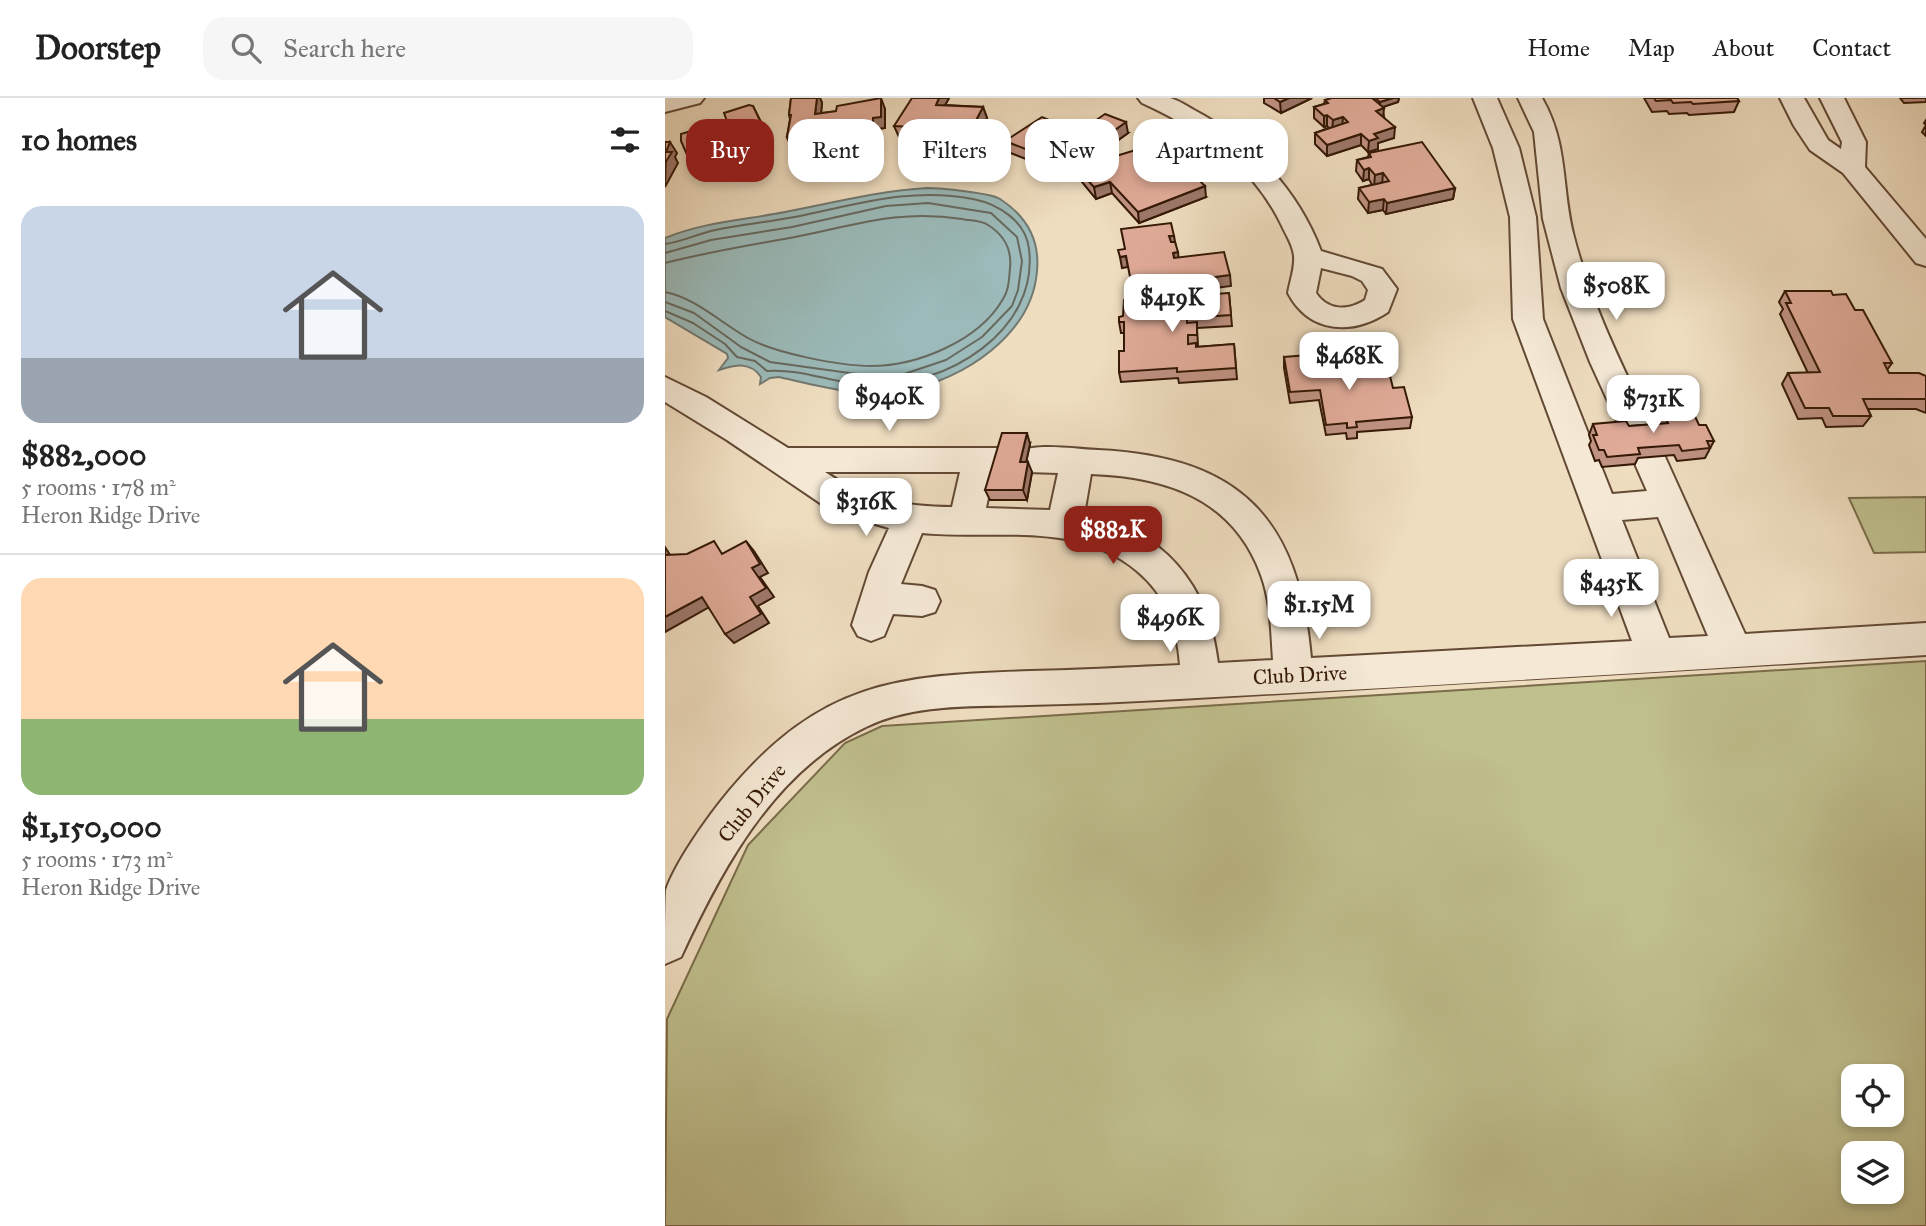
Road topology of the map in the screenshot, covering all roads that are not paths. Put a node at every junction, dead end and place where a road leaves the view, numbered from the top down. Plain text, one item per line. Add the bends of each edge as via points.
1 (692, 98) edge
2 (1150, 98) edge
3 (1485, 98) edge
4 (1530, 98) edge
5 (1792, 98) edge
6 (1832, 98) edge
7 (665, 104) edge
8 (1852, 168) junction
9 (1526, 234) junction
10 (1559, 235) junction
11 (1308, 256) dead end
12 (1926, 257) edge
13 (1611, 373) junction
14 (1552, 379) junction
15 (669, 395) edge
16 (783, 460) junction
17 (1003, 460) junction
18 (1077, 460) junction
19 (1669, 503) junction
20 (1600, 508) junction
21 (910, 520) junction
22 (966, 523) junction
23 (1065, 524) junction
24 (922, 601) dead end
25 (1926, 639) edge
26 (1733, 650) junction
27 (1656, 654) junction
28 (1293, 676) junction
29 (1200, 681) junction
30 (665, 941) edge

1 - 7 street
2 - 11 street via 1197,120 1243,154 1273,187
3 - 9 street via 1513,168
4 - 10 street via 1551,143
5 - 8 street via 1819,145
6 - 8 street via 1854,142
8 - 12 street
9 - 10 street
9 - 14 street via 1528,319
10 - 13 street
13 - 14 street
13 - 19 street
14 - 20 street
15 - 16 street
16 - 17 street
16 - 21 street via 840,499
17 - 18 street
17 - 22 street
18 - 23 street
18 - 28 street via 1140,465 1176,474 1239,511 1264,541 1280,576
19 - 20 street
19 - 26 street
20 - 27 street
21 - 22 street
21 - 24 street via 875,612
22 - 23 street
23 - 29 street via 1093,528 1131,544 1169,578 1193,620
25 - 26 street, Club Drive
26 - 27 street, Club Drive
27 - 28 street, Club Drive
28 - 29 street, Club Drive
29 - 30 street, Club Drive via 945,691 885,701 849,715 814,735 756,792 695,880

